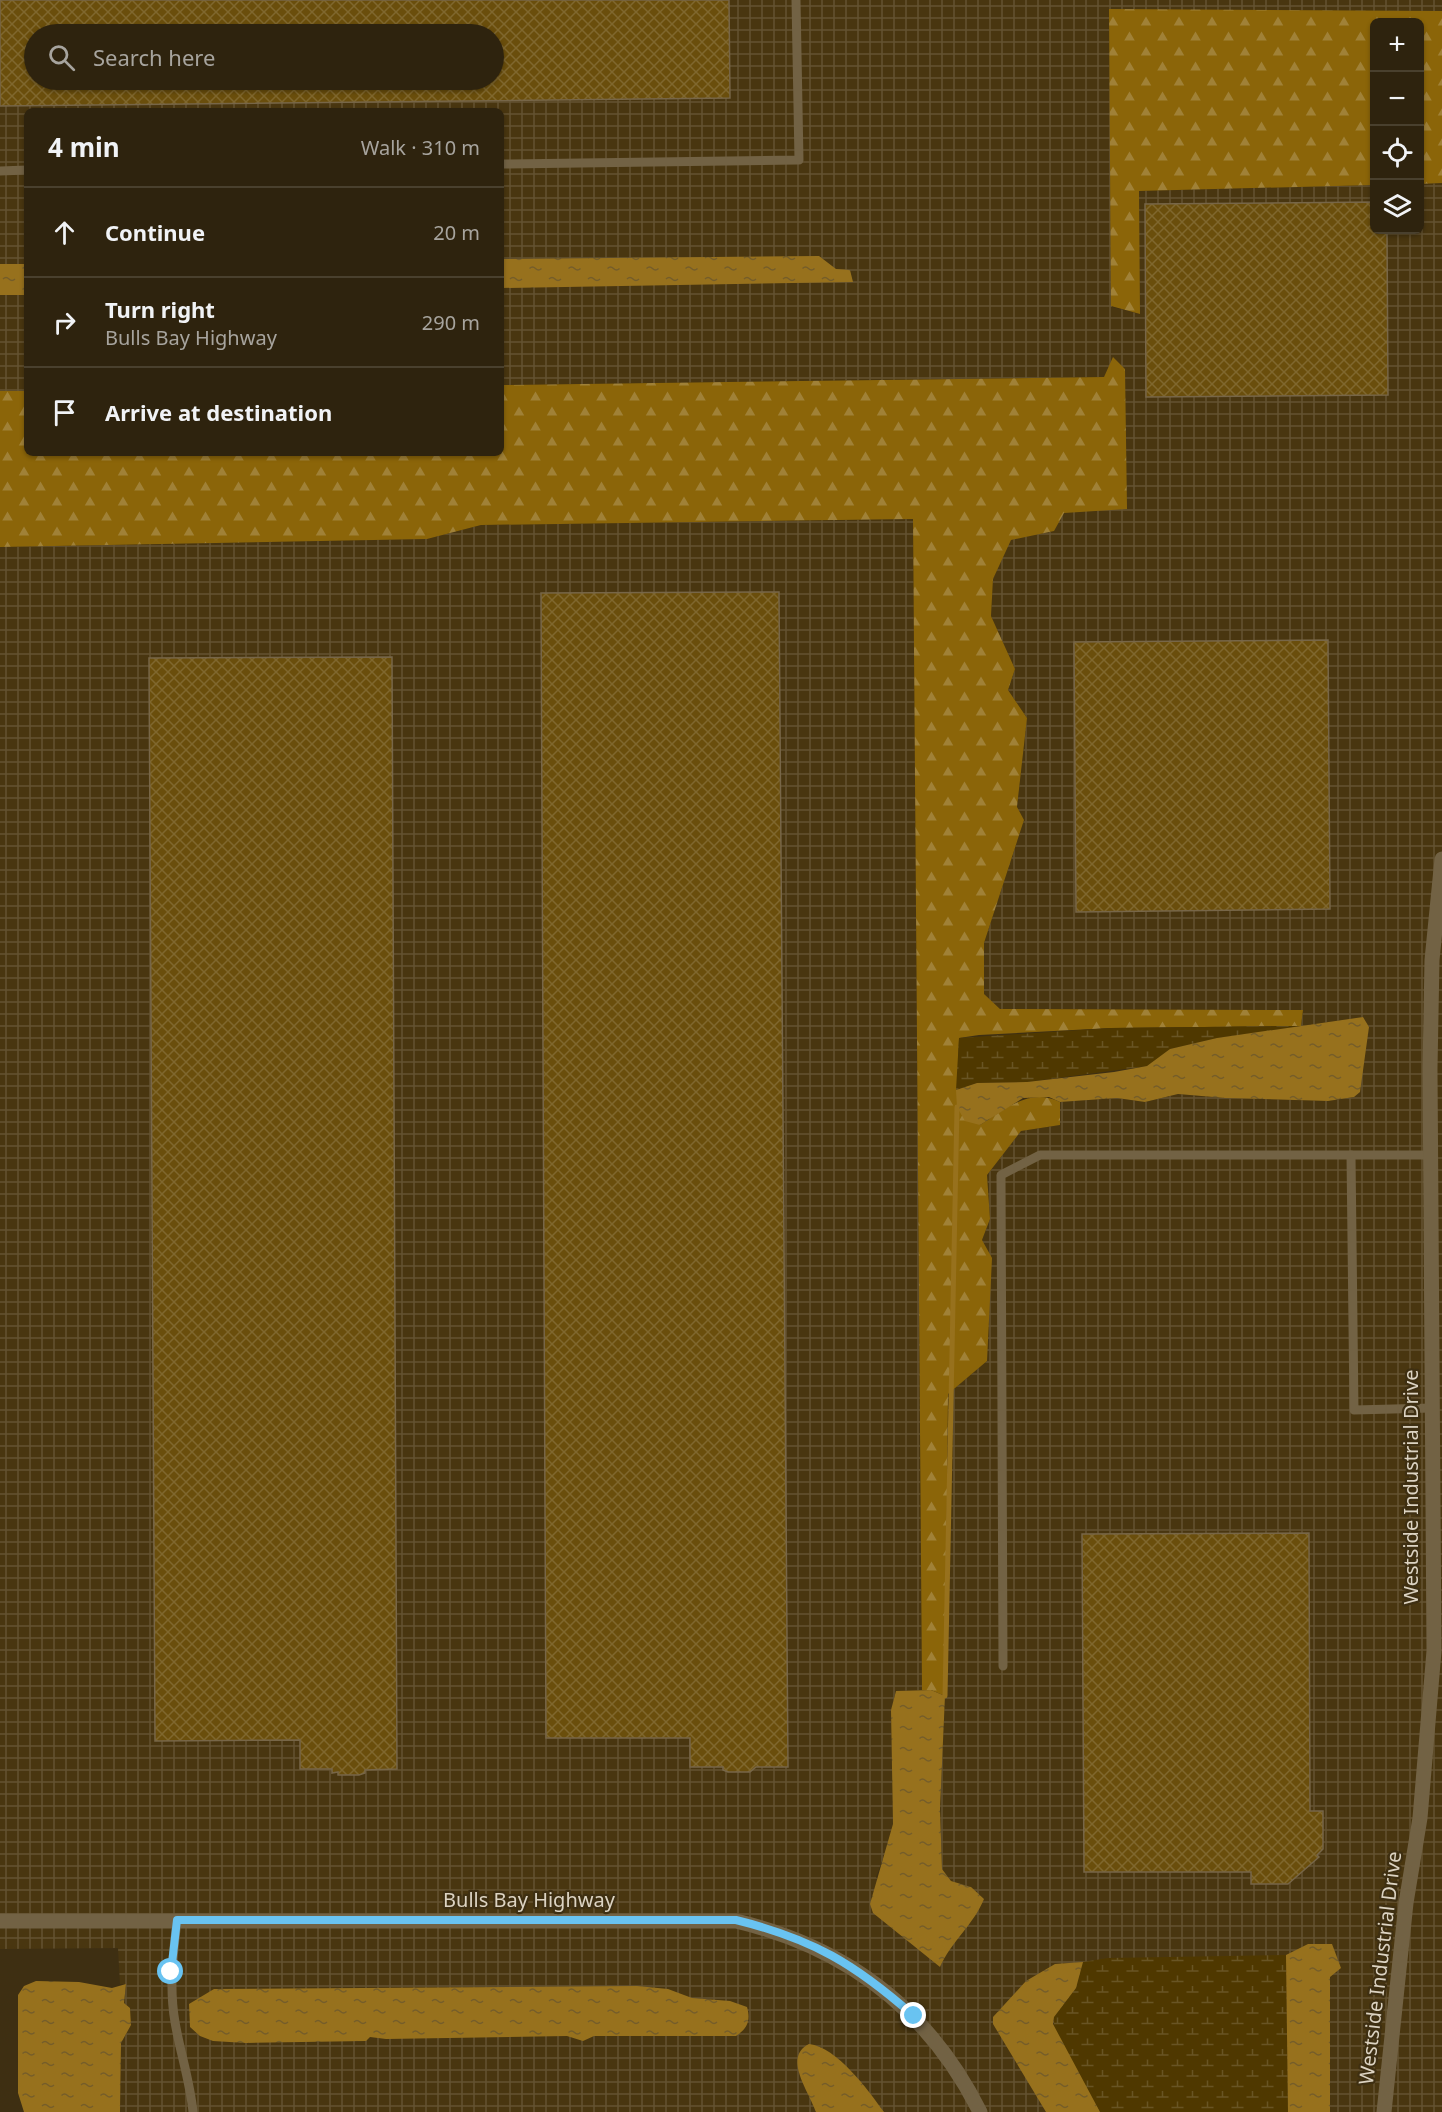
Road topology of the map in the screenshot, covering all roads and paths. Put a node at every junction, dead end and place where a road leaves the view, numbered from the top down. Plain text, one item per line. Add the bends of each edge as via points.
1 (796, 0) edge
2 (504, 164) edge
3 (24, 170) edge
4 (0, 171) edge
5 (1442, 859) edge
6 (1351, 1155) junction
7 (1432, 1155) junction
8 (1432, 1408) junction
9 (1003, 1666) dead end
10 (177, 1920) junction
11 (0, 1921) edge
12 (193, 2112) edge
13 (980, 2112) edge
14 (1384, 2112) edge

1 - 2 lane via 799,160
3 - 4 lane
5 - 7 street, Westside Industrial Drive via 1432,960
6 - 7 lane
6 - 8 lane via 1354,1410
6 - 9 lane via 1040,1155 1001,1174
7 - 8 street, Westside Industrial Drive
8 - 14 street, Westside Industrial Drive via 1434,1651 1420,1818 1406,1903
10 - 11 street, Bulls Bay Highway
10 - 12 lane via 171,1972 175,2022 190,2081
10 - 13 street, Bulls Bay Highway via 736,1920 773,1929 822,1950 871,1979 914,2016 964,2079

